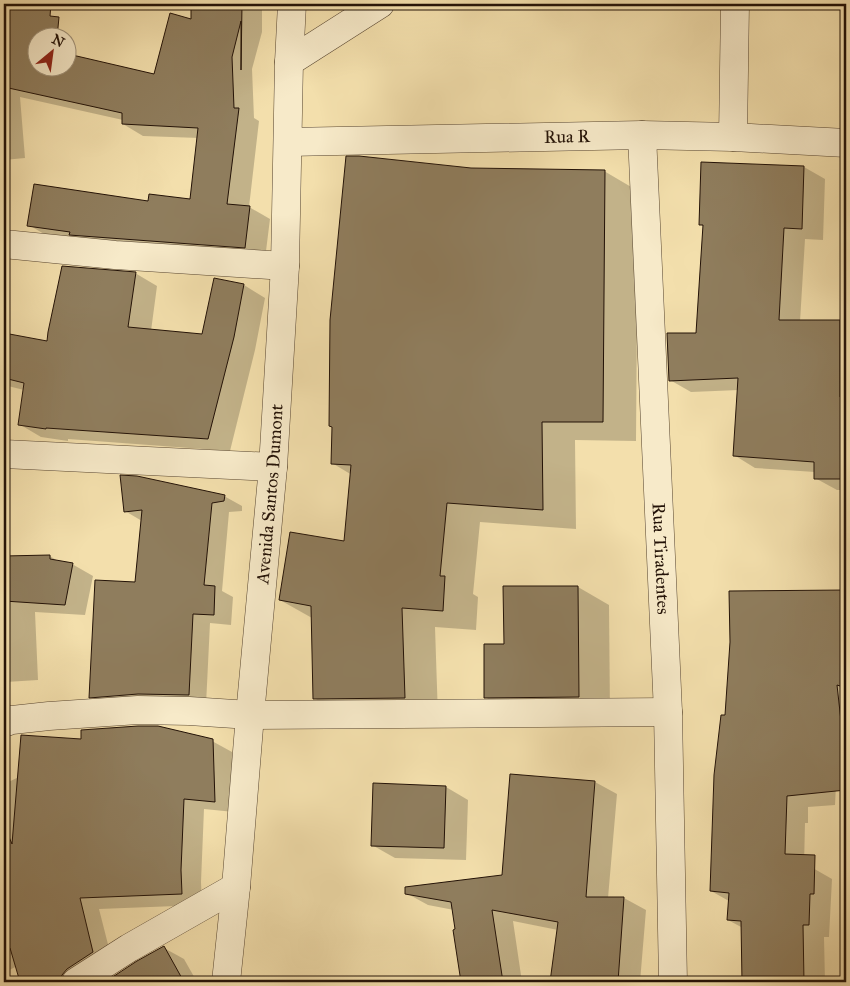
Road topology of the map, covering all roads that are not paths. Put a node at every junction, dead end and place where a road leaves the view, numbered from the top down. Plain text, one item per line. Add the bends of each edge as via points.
1 (292, 4) edge
2 (380, 4) edge
3 (735, 4) edge
4 (289, 62) junction
5 (642, 135) junction
6 (733, 137) junction
7 (288, 142) junction
8 (846, 143) edge
9 (4, 244) edge
10 (284, 266) junction
11 (4, 454) edge
12 (273, 466) junction
13 (668, 712) junction
14 (250, 715) junction
15 (4, 723) edge
16 (236, 887) junction
17 (76, 982) edge
18 (226, 982) edge
19 (673, 982) edge

1 - 4 street, Avenida Santos Dumont
2 - 4 street
3 - 6 street
4 - 7 street, Avenida Santos Dumont
5 - 6 street, Rua R
5 - 7 street, Rua R
5 - 13 street, Rua Tiradentes
6 - 8 street, Rua R
7 - 10 street, Avenida Santos Dumont
9 - 10 street
10 - 12 street, Avenida Santos Dumont
11 - 12 street
12 - 14 street, Avenida Santos Dumont
13 - 14 street
13 - 19 street, Rua Tiradentes
14 - 15 street via 138,710 50,716
14 - 16 street, Avenida Santos Dumont
16 - 17 street
16 - 18 street, Avenida Santos Dumont

